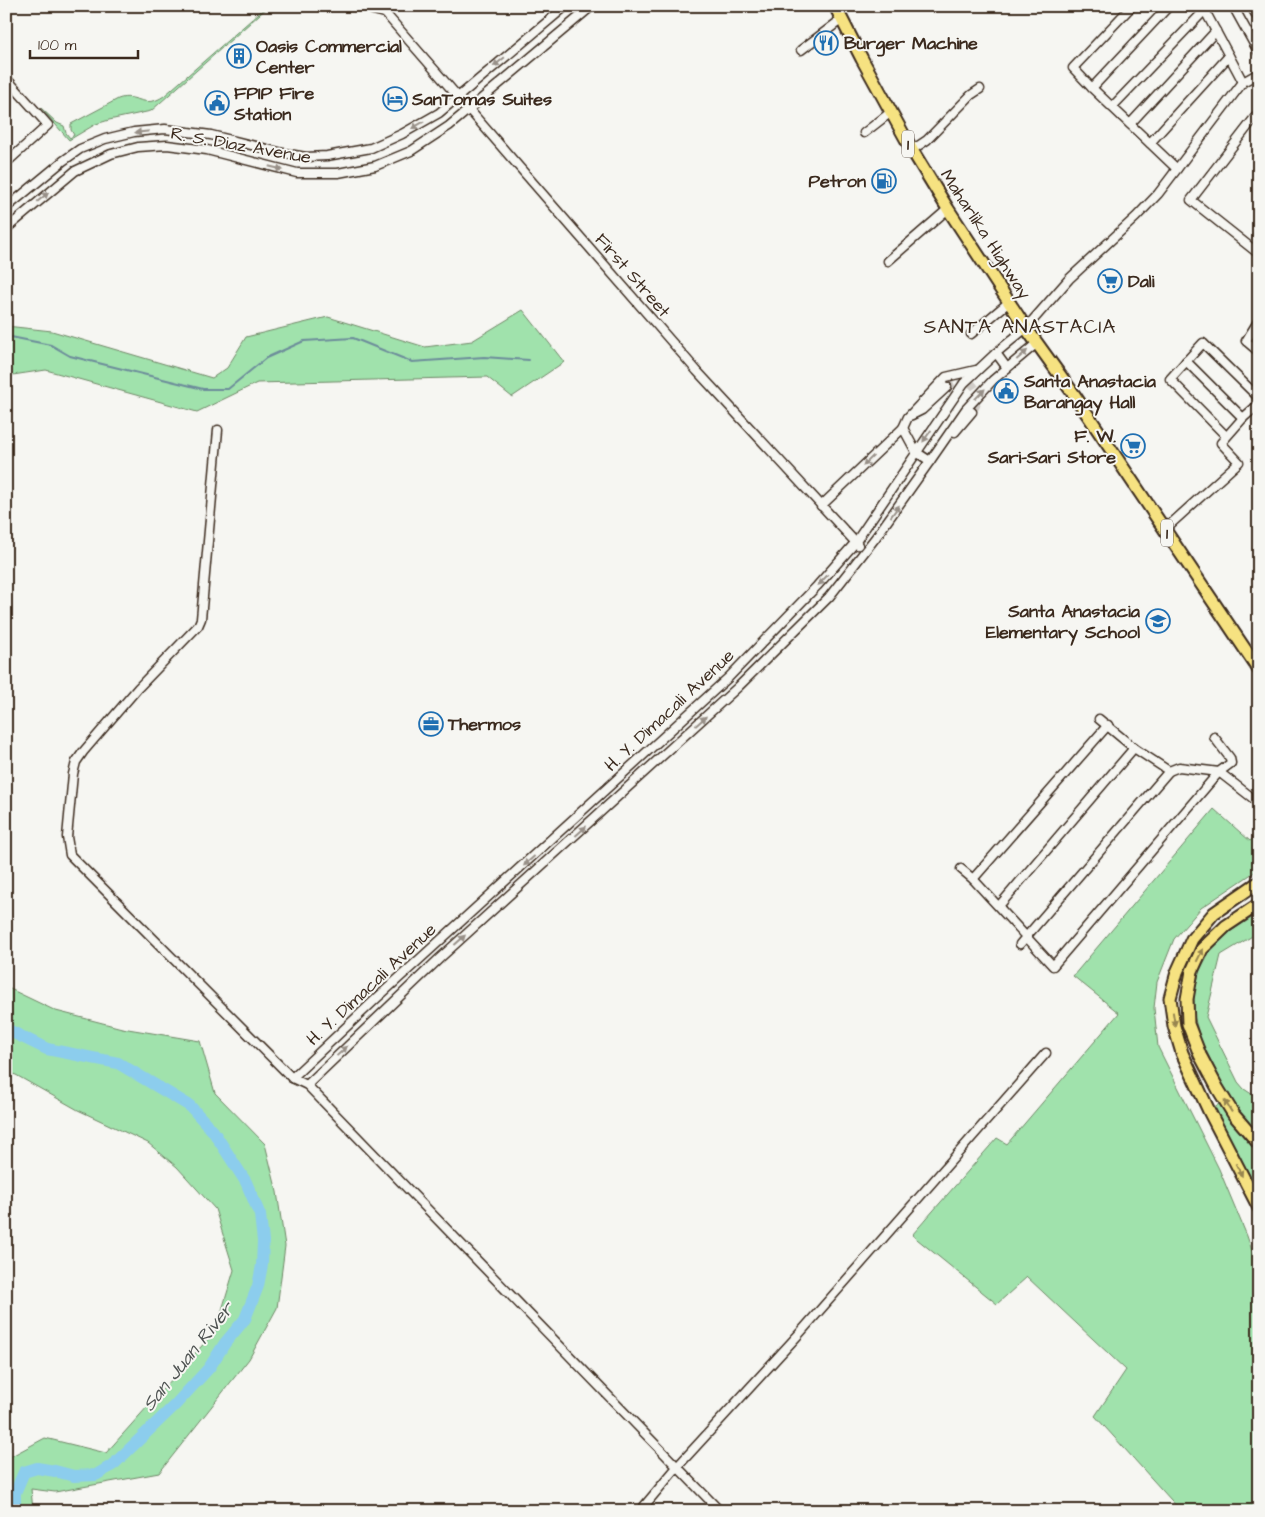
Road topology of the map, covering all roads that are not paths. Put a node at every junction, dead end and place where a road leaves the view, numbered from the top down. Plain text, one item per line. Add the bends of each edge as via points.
1 (369, 6) edge
2 (566, 6) edge
3 (592, 6) edge
4 (835, 6) edge
5 (1132, 6) edge
6 (1169, 6) edge
7 (1233, 6) edge
8 (1251, 6) edge
9 (1203, 8) edge
10 (382, 10) edge
11 (842, 19) junction
12 (1259, 20) edge
13 (536, 31) junction
14 (1216, 32) junction
15 (548, 44) junction
16 (801, 50) dead end
17 (1259, 53) edge
18 (1229, 56) junction
19 (1259, 73) edge
20 (6, 78) edge
21 (1243, 82) junction
22 (980, 88) dead end
23 (1092, 88) junction
24 (457, 97) junction
25 (1112, 107) junction
26 (469, 110) junction
27 (891, 112) junction
28 (1259, 112) edge
29 (1130, 124) junction
30 (864, 133) dead end
31 (105, 139) junction
32 (1150, 143) junction
33 (912, 150) junction
34 (111, 154) junction
35 (6, 163) edge
36 (1177, 169) junction
37 (18, 198) junction
38 (6, 208) edge
39 (28, 210) junction
40 (948, 210) junction
41 (6, 229) edge
42 (1259, 254) edge
43 (888, 261) dead end
44 (1009, 302) junction
45 (1259, 320) edge
46 (1026, 328) junction
47 (971, 334) dead end
48 (1037, 343) junction
49 (1259, 352) edge
50 (996, 353) junction
51 (1186, 361) junction
52 (1007, 368) junction
53 (978, 370) junction
54 (947, 387) tunnel mouth
55 (1259, 398) edge
56 (1259, 404) edge
57 (1252, 410) junction
58 (972, 412) tunnel mouth
59 (908, 417) junction
60 (1259, 417) edge
61 (1243, 418) junction
62 (903, 428) junction
63 (218, 430) dead end
64 (1226, 436) junction
65 (941, 445) junction
66 (916, 452) junction
67 (930, 461) junction
68 (821, 506) junction
69 (1164, 530) junction
70 (855, 543) junction
71 (866, 550) junction
72 (1259, 670) edge
73 (729, 677) junction
74 (738, 687) junction
75 (1100, 719) dead end
76 (1108, 726) junction
77 (1214, 737) dead end
78 (1134, 748) junction
79 (1169, 771) junction
80 (1219, 772) junction
81 (1259, 803) edge
82 (962, 869) dead end
83 (974, 879) junction
84 (1259, 882) edge
85 (1259, 904) edge
86 (999, 906) junction
87 (1027, 938) junction
88 (1020, 944) dead end
89 (1046, 1054) dead end
90 (292, 1078) junction
91 (306, 1085) junction
92 (1259, 1144) edge
93 (1259, 1208) edge
94 (677, 1467) junction
95 (640, 1511) edge
96 (720, 1511) edge

1 - 10 street, First Street via 373,10
2 - 13 street, R. S. Diaz Avenue
3 - 15 street, R. S. Diaz Avenue
4 - 11 highway, Maharlika Highway / 1
5 - 23 street via 1073,68
6 - 23 street
7 - 17 street
8 - 12 street
9 - 14 street
9 - 25 street
10 - 24 street, First Street
11 - 16 street
11 - 27 highway, Maharlika Highway / 1
13 - 15 street
13 -> 24 street, R. S. Diaz Avenue
14 - 18 street
14 - 29 street
15 - 26 street, R. S. Diaz Avenue
18 - 21 street
18 - 32 street
19 - 21 street
20 - 35 street via 48,125
21 - 36 street, H. Y. Dimacali Avenue
22 - 33 street via 927,140
23 - 25 street
24 - 26 street, First Street
24 -> 31 street, R. S. Diaz Avenue via 439,113 402,134 371,148 328,156 306,157 165,129
25 - 29 street
34 -> 26 street, R. S. Diaz Avenue via 138,147 167,145 207,150 297,174 338,172 375,166 411,151
26 - 68 street, First Street
27 - 30 street
27 - 33 highway, Maharlika Highway / 1
28 - 42 street via 1191,200
29 - 32 street
31 - 34 street
31 - 37 street, R. S. Diaz Avenue via 63,161
32 - 36 street
33 - 40 highway, Maharlika Highway / 1
39 -> 34 street, R. S. Diaz Avenue via 75,171
36 - 46 street, H. Y. Dimacali Avenue via 1136,218 1069,278
37 - 38 street, R. S. Diaz Avenue
37 - 39 street
39 - 41 street, R. S. Diaz Avenue
40 - 43 street
40 - 44 highway, Maharlika Highway / 1
44 - 46 highway, Maharlika Highway / 1
44 - 47 street
45 - 49 street via 1246,341
46 - 48 highway, Maharlika Highway / 1
46 - 50 street, H. Y. Dimacali Avenue
52 -> 48 street, H. Y. Dimacali Avenue
48 - 69 highway, Maharlika Highway / 1
50 - 52 street
50 - 53 street, H. Y. Dimacali Avenue
51 - 55 street via 1203,343
51 - 61 street
51 - 64 street via 1170,379
65 -> 52 street, H. Y. Dimacali Avenue via 966,409
53 - 59 street via 946,377
53 -> 66 street, H. Y. Dimacali Avenue via 964,383
54 - 59 street via 922,410
56 - 57 street
57 - 60 street
57 - 61 street
58 - 65 street
59 - 62 street
61 - 64 street
62 - 66 street
62 -> 68 street
63 - 90 street via 201,619 76,762 68,848 70,854
64 - 69 street via 1221,443 1239,462
65 - 67 street, H. Y. Dimacali Avenue
66 - 67 street
66 - 70 street, H. Y. Dimacali Avenue
71 -> 67 street, H. Y. Dimacali Avenue
68 - 70 street, First Street
69 - 72 highway, Maharlika Highway / 1
70 - 71 street, First Street
70 -> 73 street, H. Y. Dimacali Avenue
71 - 74 street, H. Y. Dimacali Avenue via 830,597
73 - 74 street
73 -> 90 street, H. Y. Dimacali Avenue
91 -> 74 street, H. Y. Dimacali Avenue via 440,958
75 - 76 street
76 - 78 street
76 - 83 street
77 - 80 street via 1231,763
78 - 79 street
78 - 86 street
79 - 80 street via 1179,768
79 - 87 street
80 - 81 street
80 - 87 street via 1053,966
82 - 83 street
83 - 86 street
84 -> 93 highway via 1214,913 1192,939 1176,972 1170,998 1182,1053
92 -> 85 highway via 1234,1115 1200,1055 1188,1024 1187,999 1192,971 1202,949 1226,926
86 - 87 street
87 - 88 street
89 - 94 street
90 - 91 street
91 - 94 street
94 - 95 street
94 - 96 street

